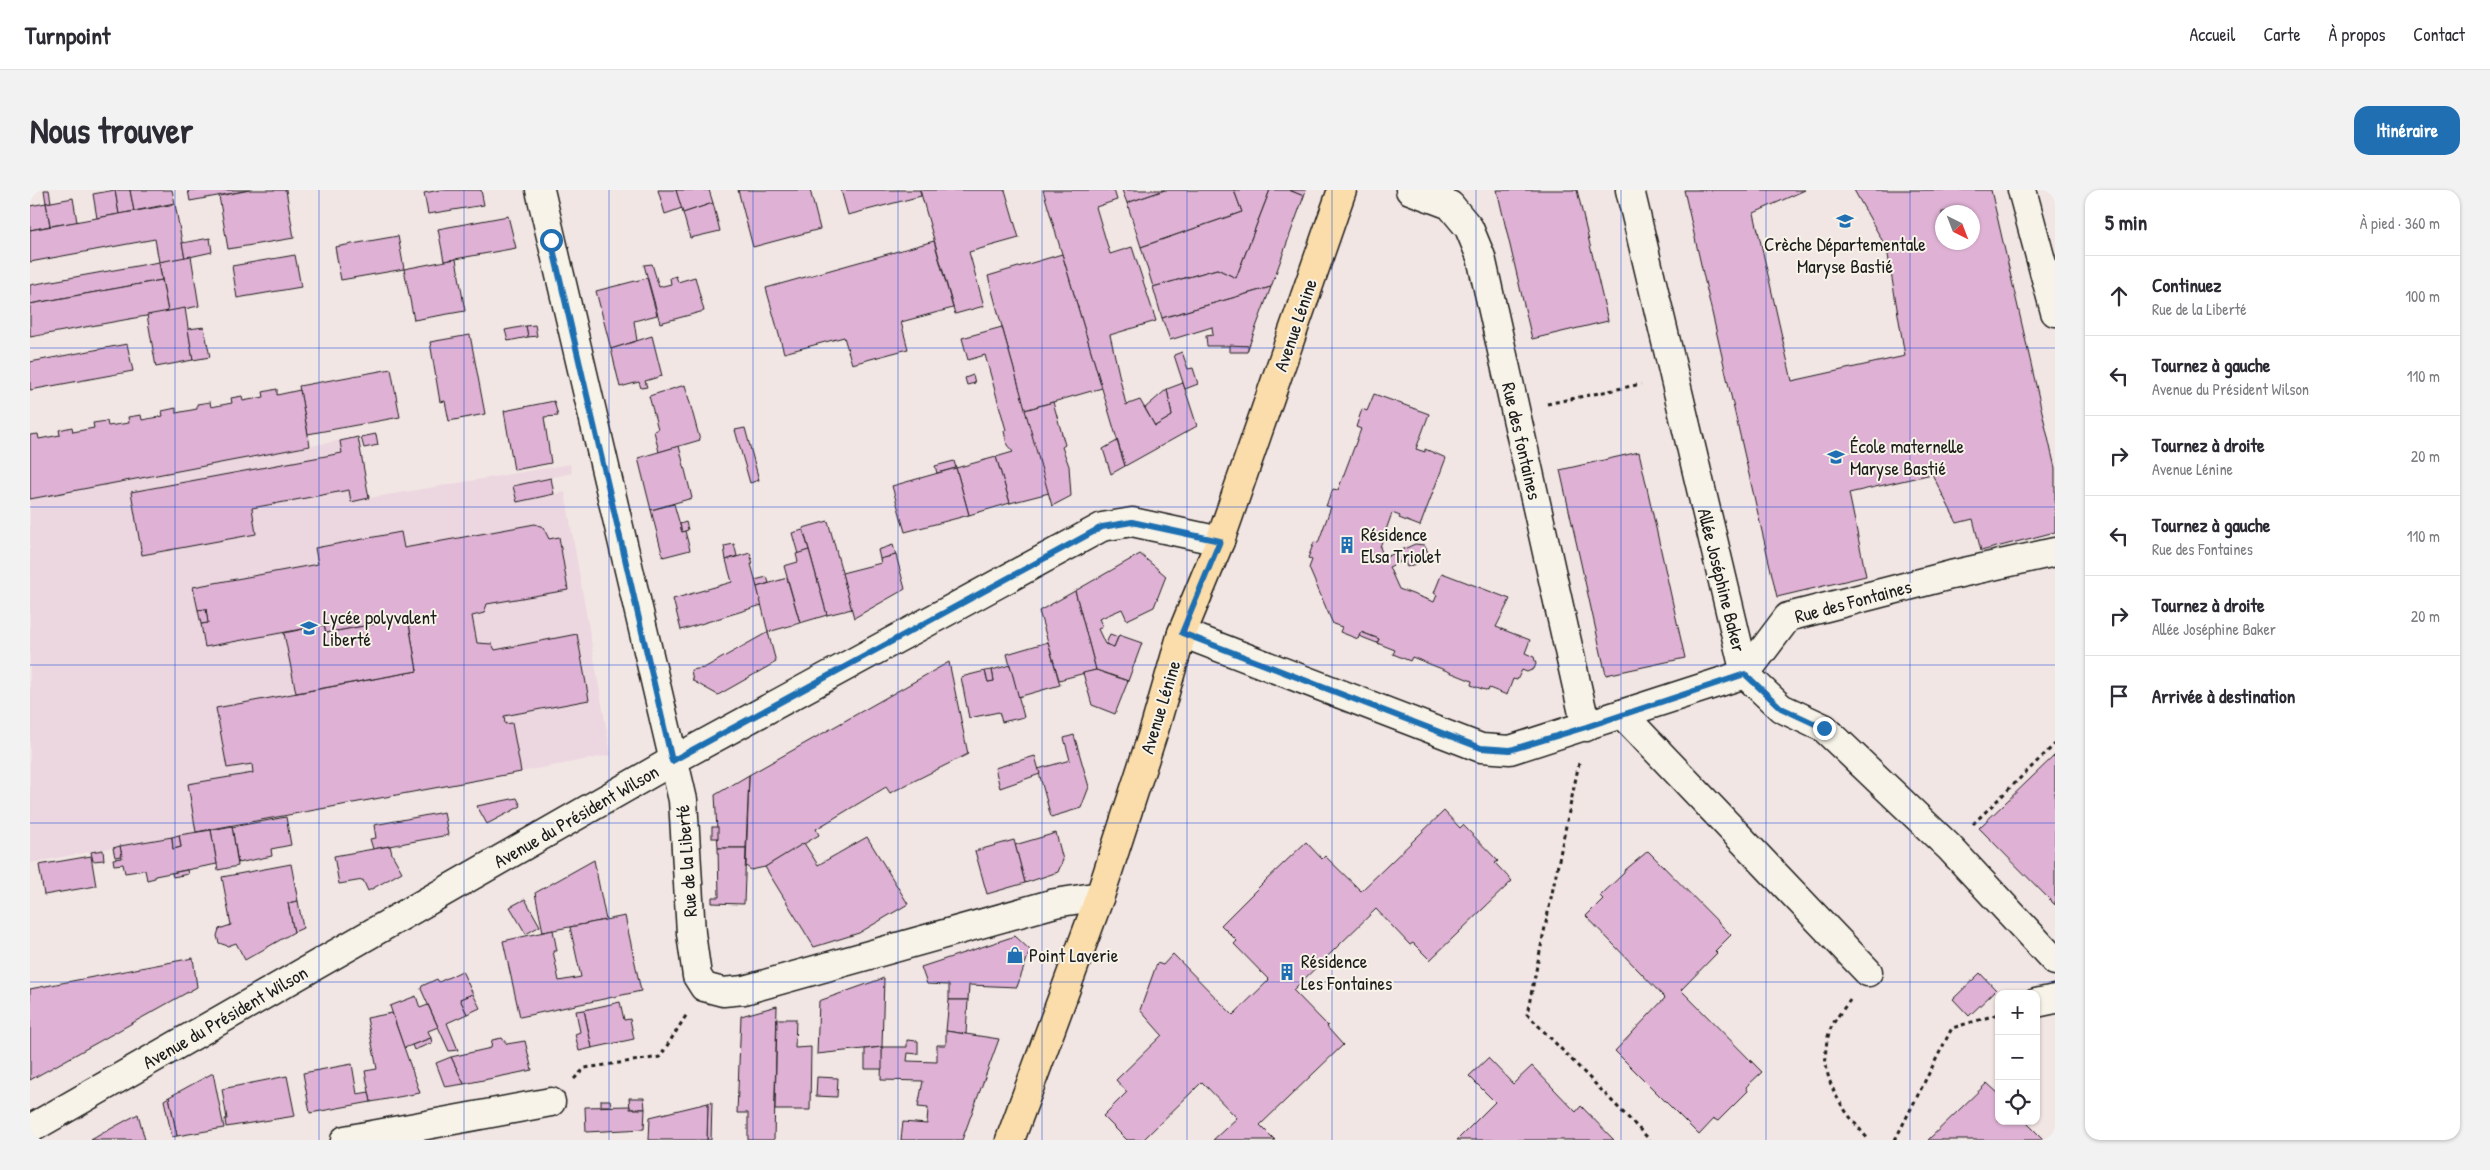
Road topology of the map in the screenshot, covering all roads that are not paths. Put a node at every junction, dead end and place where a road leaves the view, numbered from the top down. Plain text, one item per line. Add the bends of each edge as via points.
1 (540, 190) edge
2 (1342, 190) edge
3 (1410, 190) edge
4 (1630, 190) edge
5 (2022, 190) edge
6 (2055, 312) edge
7 (1220, 541) junction
8 (2055, 552) edge
9 (1182, 633) junction
10 (1745, 674) junction
11 (1622, 714) junction
12 (1586, 727) junction
13 (672, 761) junction
14 (1100, 896) junction
15 (2055, 961) edge
16 (1868, 972) road end
17 (2055, 999) edge
18 (2040, 1002) edge
19 (551, 1102) road end
20 (39, 1131) edge
21 (345, 1140) edge
22 (1010, 1140) edge

1 - 13 street, Rue de la Liberté
2 - 7 main road, Avenue Lénine
3 - 12 street, Rue des fontaines via 1450,205 1469,228 1480,257
4 - 10 street, Allée Joséphine Baker
5 - 6 street
7 - 9 main road, Avenue Lénine
7 - 13 street, Avenue du Président Wilson via 1132,522 1102,527
8 - 10 street, Rue des Fontaines via 1788,617
9 - 12 street via 1481,748 1510,750
9 - 14 main road, Avenue Lénine
10 - 11 street
10 - 15 street, Allée Joséphine Baker via 1781,708 1824,728 1949,847
11 - 12 street
11 - 16 street
13 - 14 street, Rue de la Liberté via 684,808 690,933 697,976 704,987 718,991 744,990 1056,904
13 - 20 street, Avenue du Président Wilson
14 - 22 main road, Avenue Lénine
17 - 18 street
19 - 21 street

